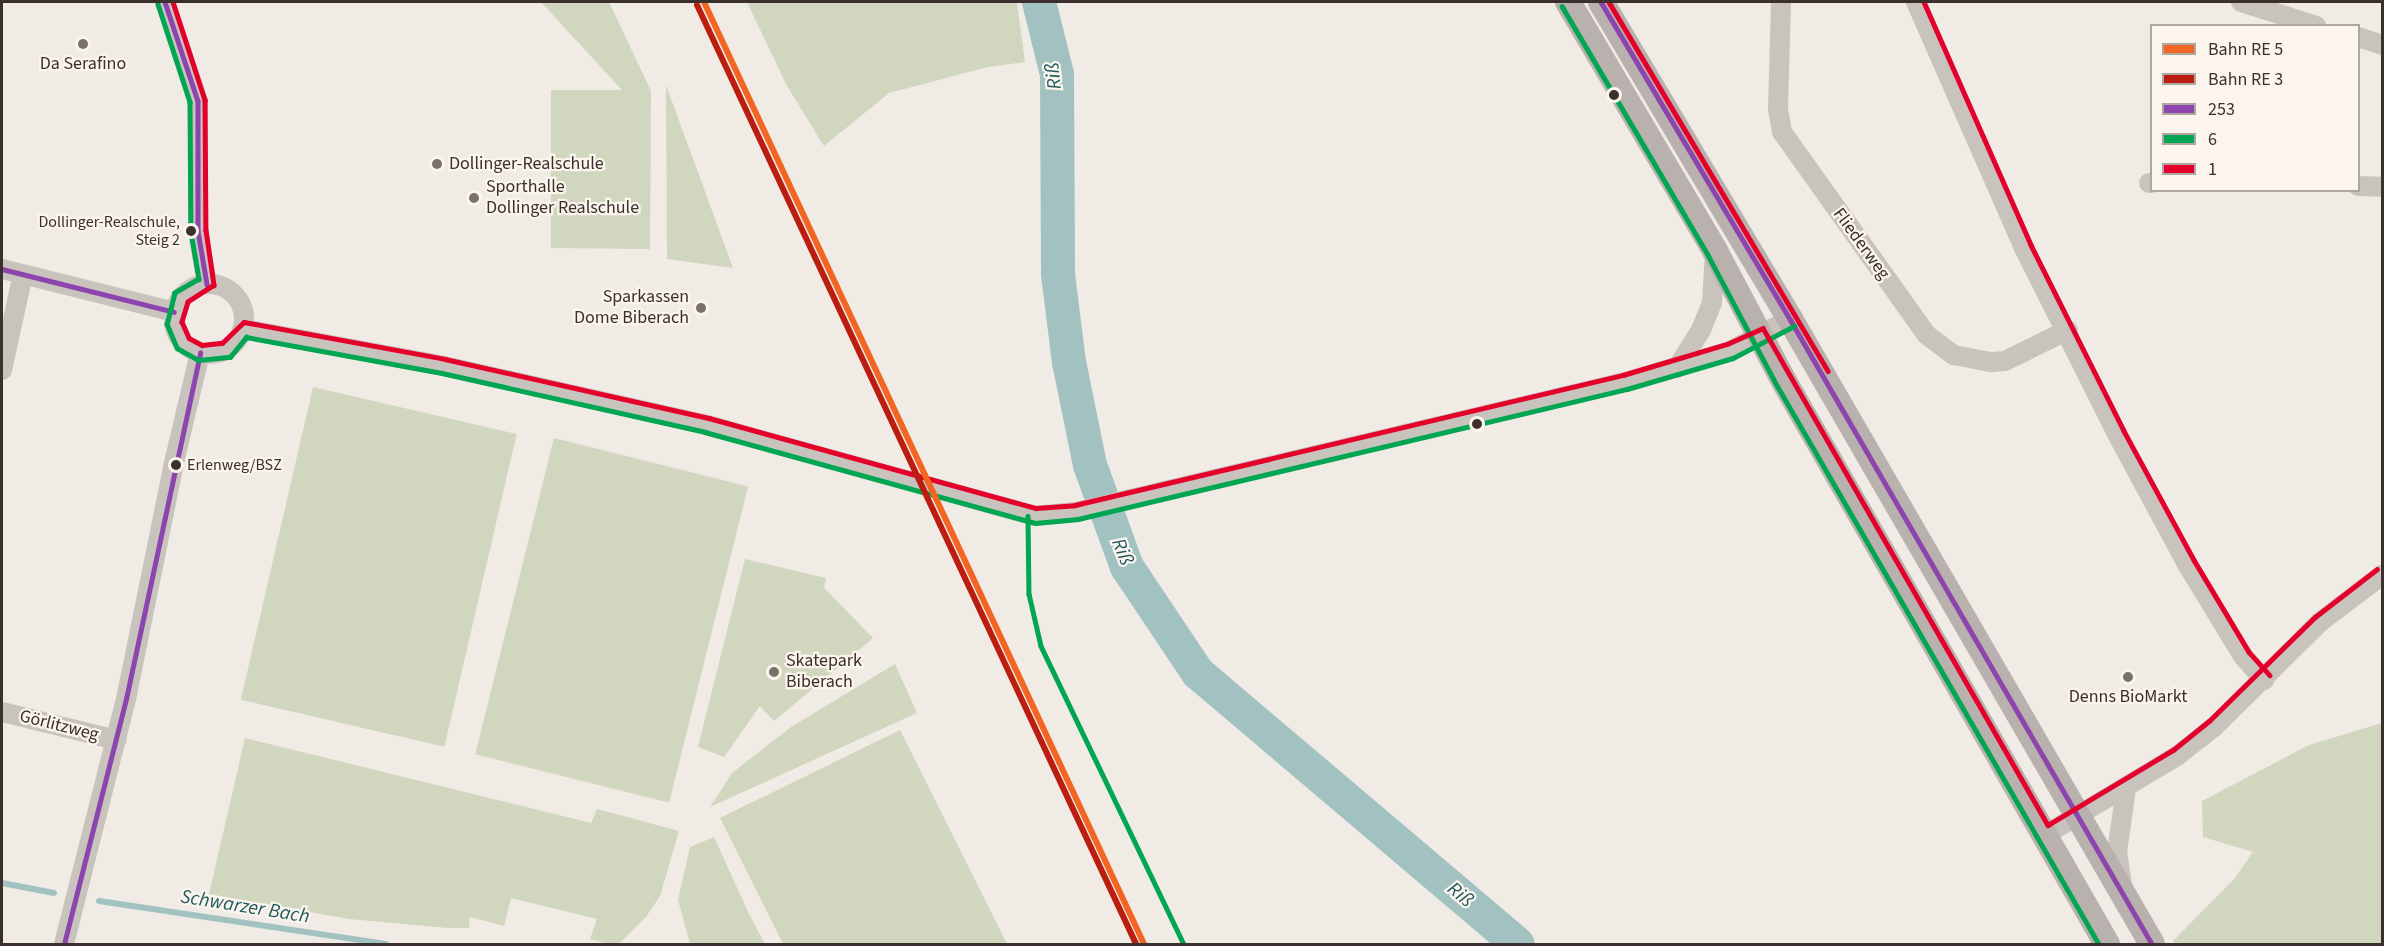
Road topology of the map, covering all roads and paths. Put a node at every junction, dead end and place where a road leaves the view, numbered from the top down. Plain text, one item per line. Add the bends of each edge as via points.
1 (165, 2) edge
2 (1568, 2) edge
3 (1601, 2) edge
4 (1781, 2) edge
5 (1916, 2) edge
6 (2241, 2) edge
7 (2310, 24) edge
8 (2360, 38) edge
9 (2382, 45) edge
10 (2360, 186) edge
11 (2382, 187) edge
12 (1715, 251) junction
13 (2, 269) edge
14 (23, 274) junction
15 (207, 284) junction
16 (174, 312) junction
17 (1790, 319) junction
18 (243, 330) junction
19 (2068, 330) junction
20 (1760, 335) junction
21 (200, 353) junction
22 (1677, 368) junction
23 (2, 370) edge
24 (2382, 575) edge
25 (2264, 680) junction
26 (2, 712) edge
27 (117, 740) junction
28 (2126, 789) junction
29 (2078, 816) junction
30 (2045, 835) junction
31 (2123, 892) junction
32 (64, 945) edge
33 (2107, 945) edge
34 (2152, 945) edge

1 - 15 street via 198,101 198,231
2 - 12 main road
3 - 17 main road
4 - 19 street, Fliederweg via 1778,109 1782,132 1927,335 1954,355 1991,362 2005,361
5 - 19 street via 2001,197
6 - 7 street
8 - 9 street
10 - 11 street
12 - 20 main road
12 - 22 street via 1712,303 1701,330
13 - 14 street
14 - 16 street
14 - 23 street
15 - 16 street via 185,293
15 - 18 street via 225,288 235,296 244,315
16 - 21 street via 176,333 183,343
17 - 20 street
17 - 29 main road
18 - 21 street via 226,350
18 - 22 street via 444,366 706,425 1035,516 1076,512
19 - 25 street via 2117,434 2187,564 2243,656
20 - 22 street via 1730,351
20 - 30 main road
21 - 27 street
24 - 25 street via 2320,622
25 - 28 street via 2214,727
26 - 27 street, Görlitzweg
27 - 32 street
28 - 29 street
28 - 31 street via 2117,852
29 - 30 street
29 - 31 main road
30 - 33 main road
31 - 34 main road

